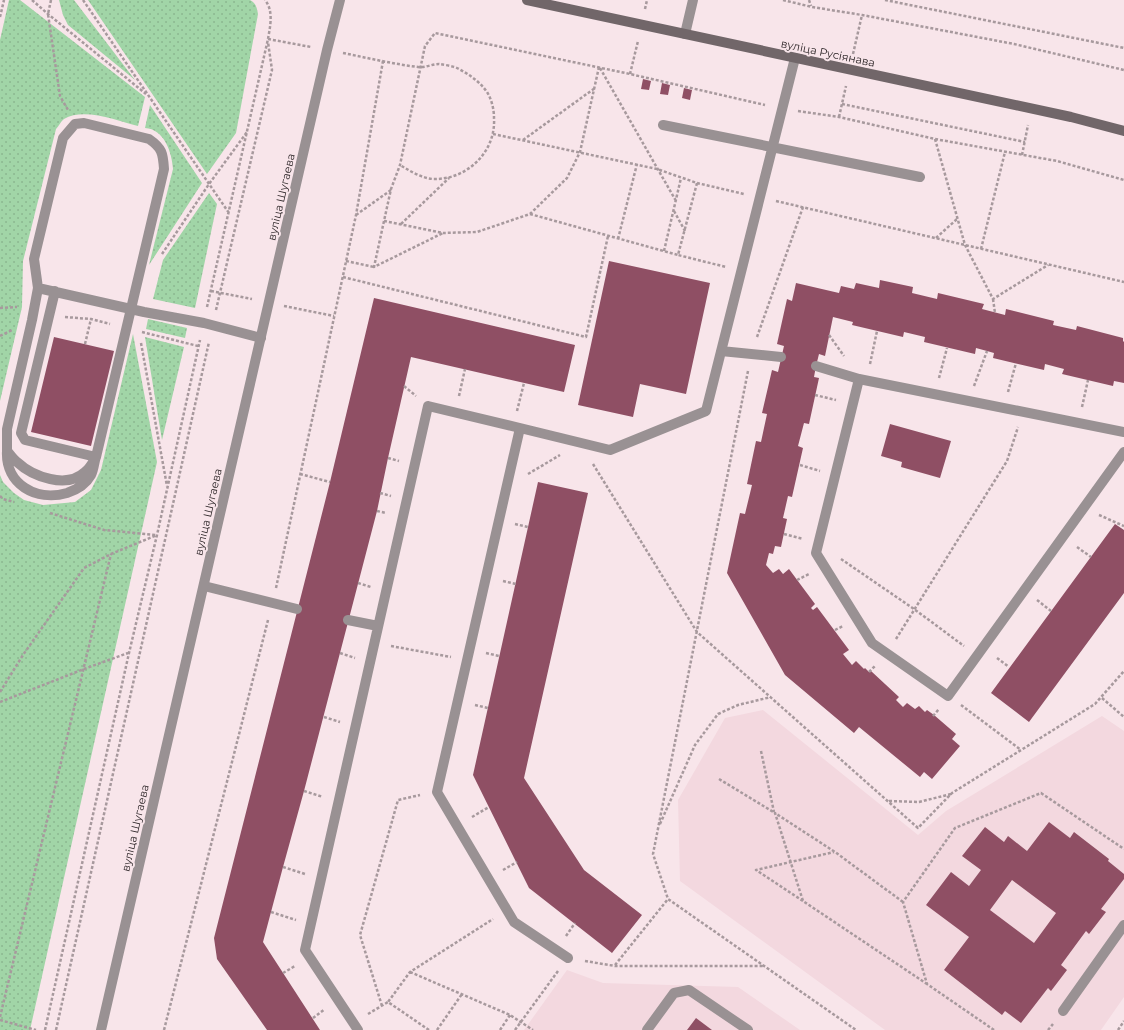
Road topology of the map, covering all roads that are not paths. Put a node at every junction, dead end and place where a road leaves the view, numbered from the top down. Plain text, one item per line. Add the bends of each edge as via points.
1 (340, 0) edge
2 (528, 0) edge
3 (693, 0) edge
4 (685, 34) junction
5 (795, 58) junction
6 (663, 125) dead end
7 (1124, 131) edge
8 (773, 147) junction
9 (920, 177) dead end
10 (38, 288) junction
11 (55, 291) junction
12 (131, 309) junction
13 (261, 338) junction
14 (721, 351) junction
15 (781, 357) dead end
16 (816, 366) dead end
17 (863, 379) junction
18 (517, 428) junction
19 (1124, 432) edge
20 (7, 450) junction
21 (1124, 452) edge
22 (96, 457) junction
23 (204, 586) junction
24 (297, 609) dead end
25 (348, 620) dead end
26 (378, 626) junction
27 (1124, 925) edge
28 (568, 958) road end
29 (1063, 1011) dead end
30 (356, 1026) edge
31 (101, 1030) edge
32 (647, 1030) edge
33 (748, 1030) edge

1 - 13 street, вуліца Шугаева
2 - 4 main road, вуліца Русіянава
3 - 4 street
4 - 5 main road, вуліца Русіянава
5 - 7 main road, вуліца Русіянава via 1071,117
5 - 8 street
6 - 8 street
8 - 9 street
8 - 14 street
10 - 11 street
10 - 12 street via 34,259 63,138 75,124 84,124 149,139 163,154 164,170
10 - 20 street via 7,429
11 - 12 street
11 - 22 street via 21,433 25,440
12 - 13 street via 208,324
12 - 22 street
13 - 23 street, вуліца Шугаева
14 - 15 street
14 - 18 street via 706,411 610,450
16 - 17 street
17 - 19 street
17 - 21 street via 853,404 816,553 872,643 948,696
18 - 26 street via 428,406
18 - 28 street via 507,486 437,792 514,922
20 - 22 street via 28,471 56,480 71,479 84,473
20 - 22 street via 6,461 18,483 29,491 43,495 60,495 74,491 91,475
23 - 24 street
23 - 31 street, вуліца Шугаева
25 - 26 street
26 - 30 street via 305,950
27 - 29 street
32 - 33 street via 674,993 689,990

